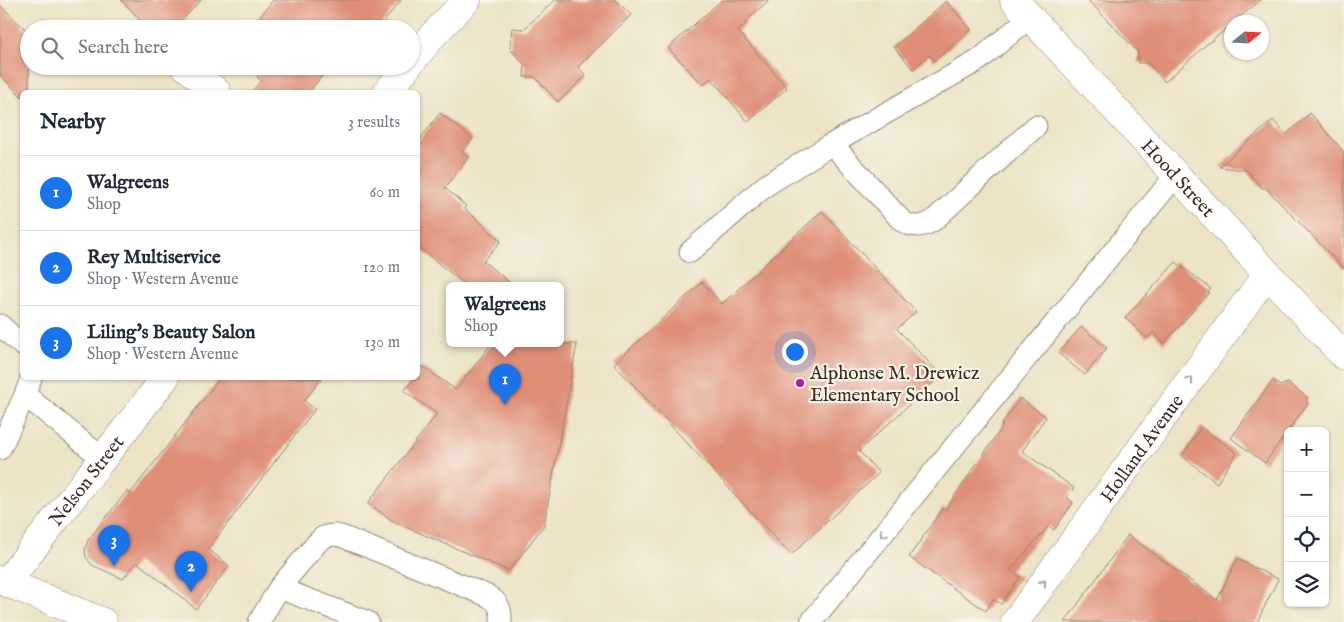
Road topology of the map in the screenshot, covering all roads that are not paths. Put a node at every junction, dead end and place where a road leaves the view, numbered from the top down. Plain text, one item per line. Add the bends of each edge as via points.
1 (467, 0) edge
2 (1022, 8) edge
3 (420, 51) edge
4 (196, 75) edge
5 (401, 75) edge
6 (215, 90) edge
7 (389, 90) edge
8 (1036, 126) dead end
9 (832, 144) junction
10 (1176, 175) junction
11 (690, 252) dead end
12 (1267, 274) junction
13 (0, 325) edge
14 (20, 343) edge
15 (1344, 356) edge
16 (163, 380) edge
17 (28, 386) edge
18 (0, 448) edge
19 (102, 458) junction
20 (3, 581) edge
21 (280, 588) junction
22 (103, 622) edge
23 (259, 622) edge
24 (368, 622) edge
25 (501, 622) edge
26 (812, 622) edge
27 (1015, 622) edge

1 - 3 street
2 - 9 lane via 978,60
2 - 10 street, Hood Street
4 - 6 street
5 - 7 street
8 - 9 lane via 934,220 917,226 900,219
9 - 11 lane via 765,186
10 - 12 street, Hood Street
10 -> 26 lane
12 - 15 street, Hood Street
27 -> 12 street, Holland Avenue
13 - 14 lane
16 - 19 street, Nelson Street
17 - 18 lane
17 - 19 lane
19 - 20 street, Nelson Street
20 - 22 street
21 - 23 lane
21 - 24 lane
21 - 25 lane via 319,539 337,535 488,596 498,604

